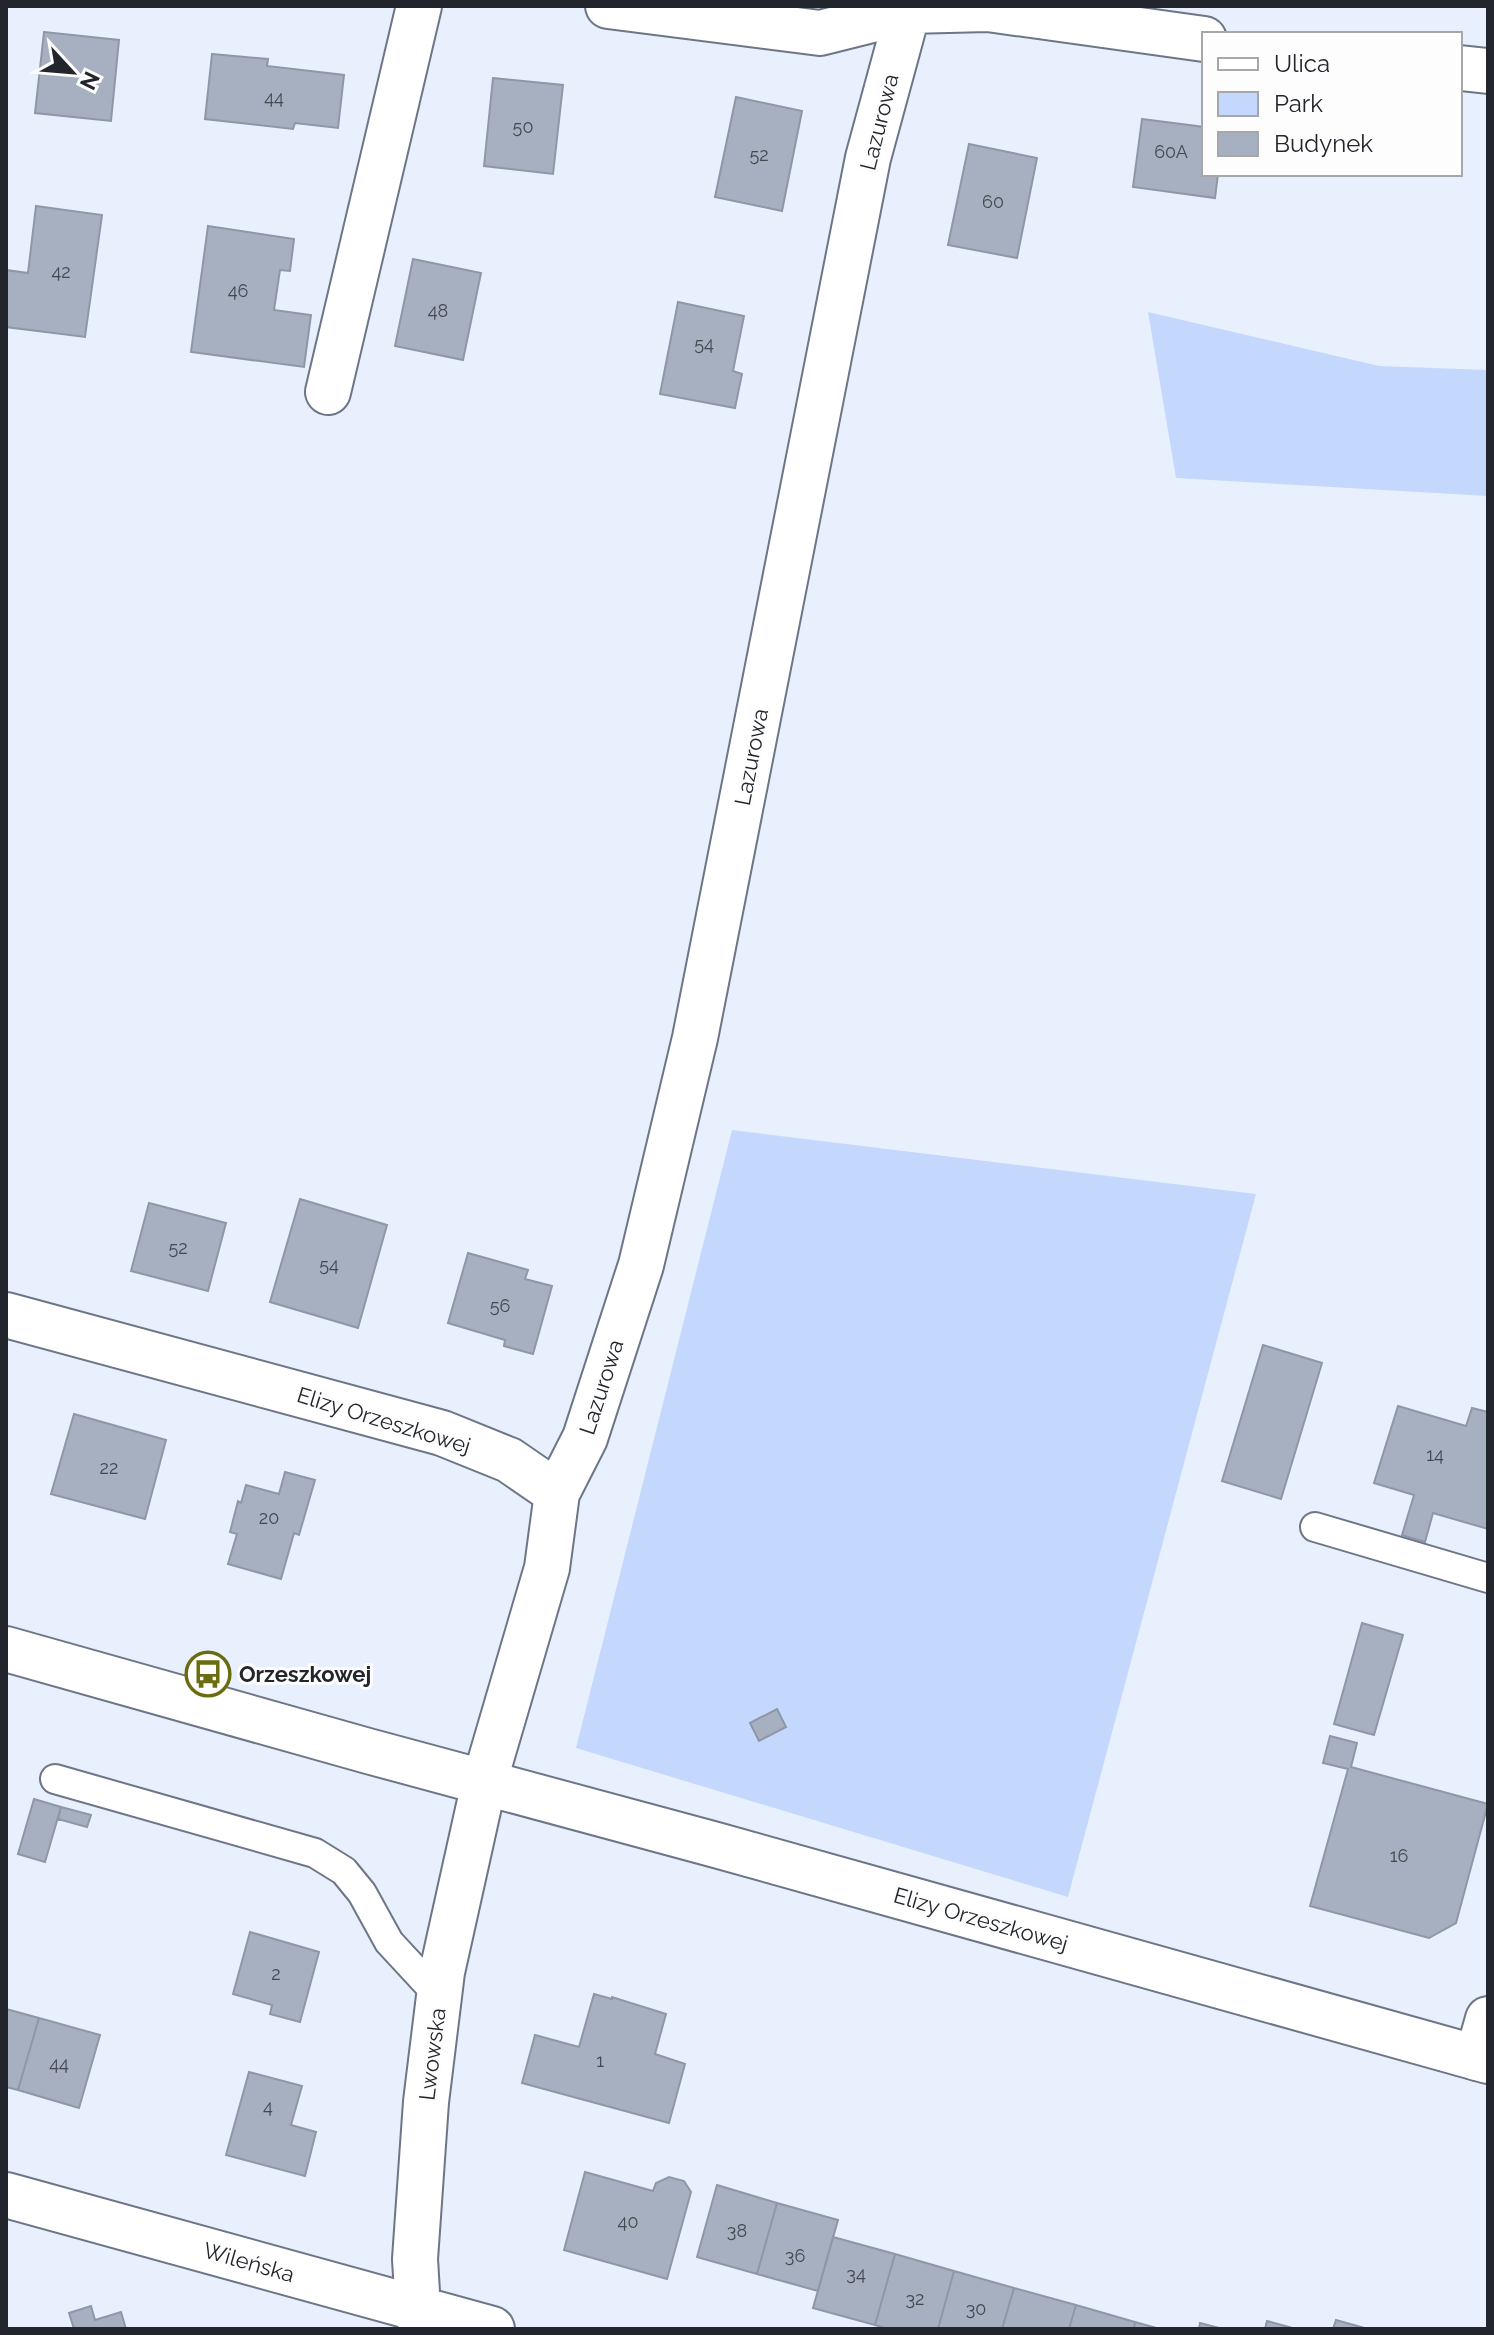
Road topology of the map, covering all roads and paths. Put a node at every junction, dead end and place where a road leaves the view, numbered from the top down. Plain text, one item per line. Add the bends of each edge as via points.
1 (419, 6) edge
2 (608, 6) edge
3 (908, 8) edge
4 (1202, 39) edge
5 (1462, 68) edge
6 (1488, 71) edge
7 (328, 392) dead end
8 (6, 1315) edge
9 (557, 1493) junction
10 (1315, 1527) dead end
11 (1488, 1578) edge
12 (6, 1649) edge
13 (55, 1779) dead end
14 (484, 1783) junction
15 (439, 1996) junction
16 (1484, 2046) edge
17 (6, 2195) edge
18 (419, 2319) edge
19 (492, 2329) edge

1 - 7 street
2 - 3 street via 820,33
3 - 4 street via 988,9
3 - 9 street, Lazurowa via 868,158 688,1069 641,1265 585,1438
5 - 6 street
8 - 9 street, Elizy Orzeszkowej via 442,1433 509,1460
9 - 14 street via 547,1568
10 - 11 lane
12 - 14 street, Elizy Orzeszkowej
13 - 15 lane via 315,1853 344,1871 389,1942
14 - 15 street, Lwowska
14 - 16 street, Elizy Orzeszkowej
15 - 18 street, Lwowska via 415,2259
17 - 18 street, Wileńska
18 - 19 street, Wileńska

